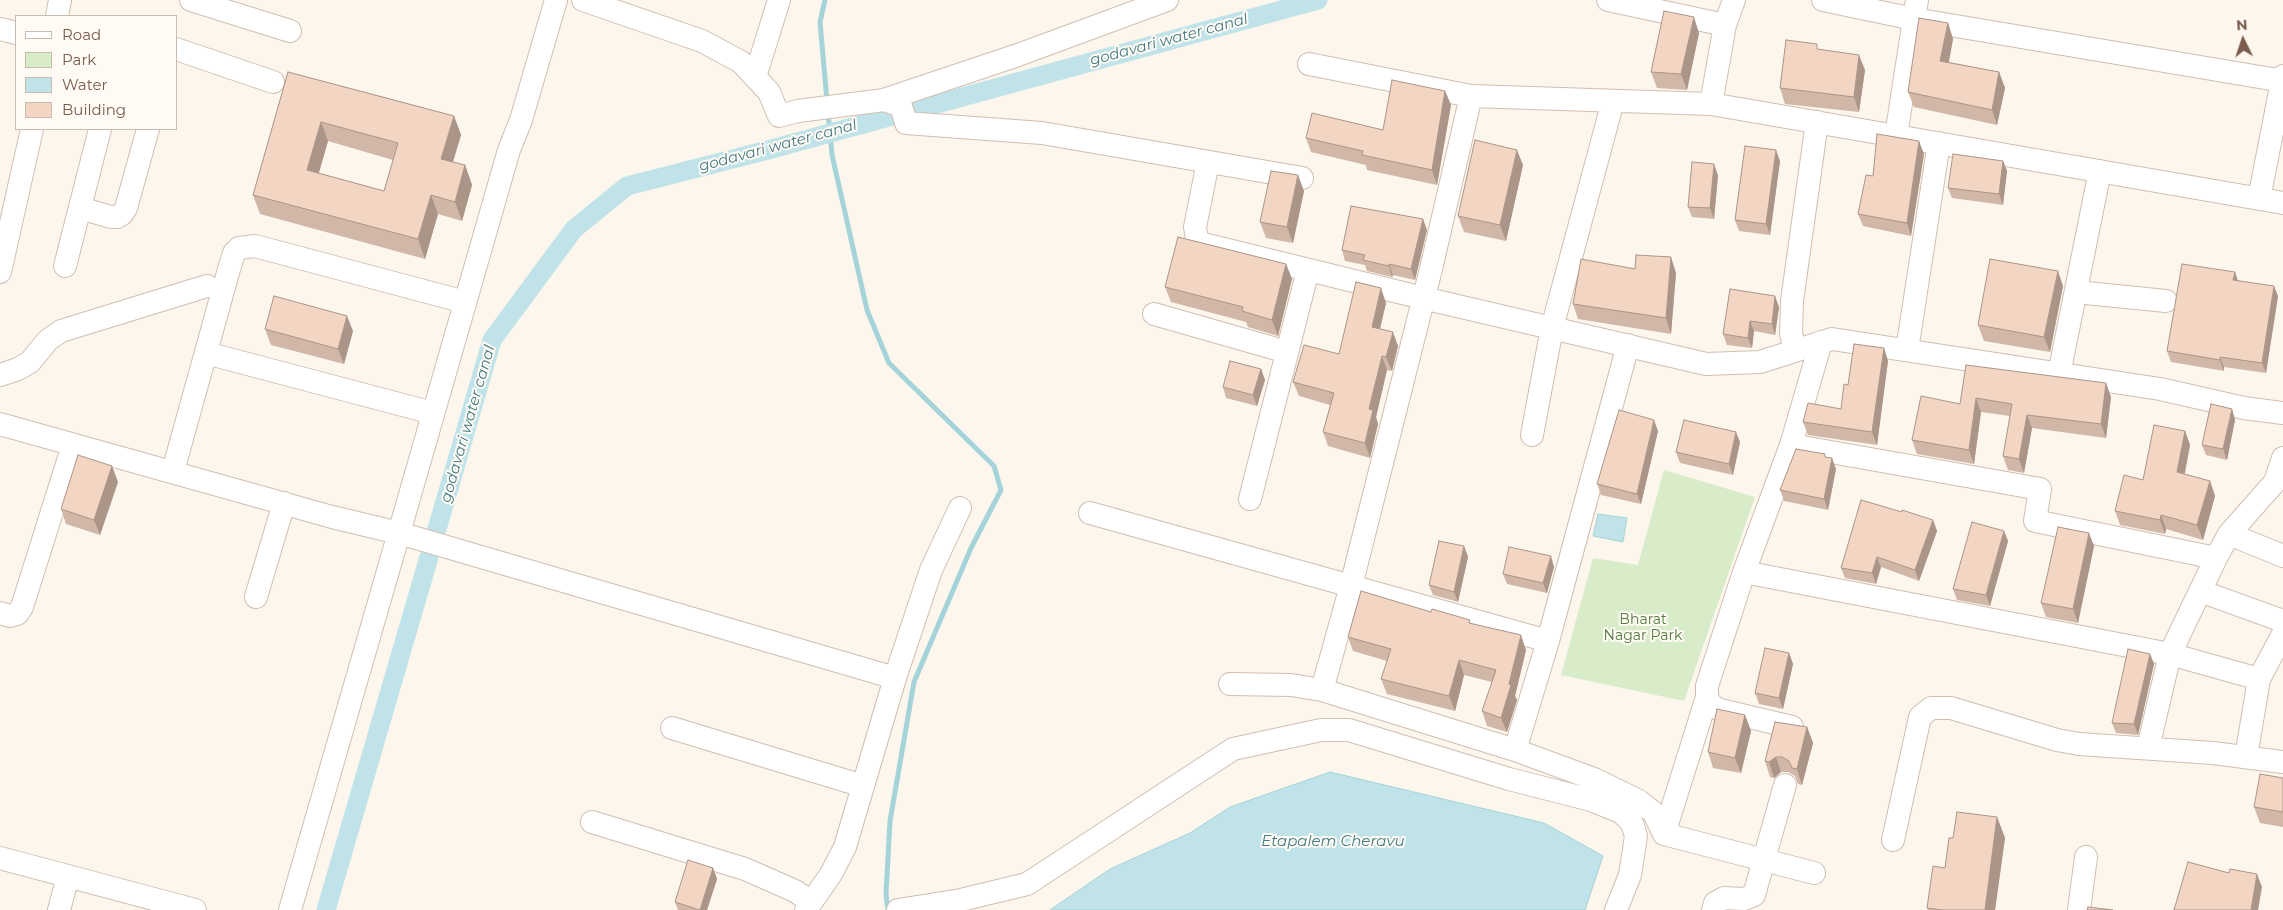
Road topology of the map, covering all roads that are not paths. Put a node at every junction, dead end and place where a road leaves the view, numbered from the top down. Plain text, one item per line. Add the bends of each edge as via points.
1 (60, 0) edge
2 (191, 0) edge
3 (556, 0) edge
4 (583, 0) edge
5 (779, 0) edge
6 (1167, 0) edge
7 (1608, 0) edge
8 (1734, 0) edge
9 (1823, 0) edge
10 (1915, 9) edge
11 (57, 15) edge
12 (1725, 25) junction
13 (0, 29) edge
14 (290, 31) dead end
15 (15, 33) edge
16 (178, 50) edge
17 (1309, 64) dead end
18 (755, 77) junction
19 (2283, 79) edge
20 (273, 82) dead end
21 (1471, 96) junction
22 (1613, 101) junction
23 (1711, 104) junction
24 (897, 110) junction
25 (1817, 122) junction
26 (32, 130) edge
27 (100, 130) edge
28 (148, 130) edge
29 (1896, 136) junction
30 (1939, 143) junction
31 (1208, 162) junction
32 (2100, 171) junction
33 (1302, 178) dead end
34 (2259, 199) junction
35 (2283, 203) edge
36 (80, 208) junction
37 (64, 266) dead end
38 (1308, 270) junction
39 (0, 272) edge
40 (207, 286) dead end
41 (2076, 292) junction
42 (1423, 298) junction
43 (2166, 301) dead end
44 (465, 302) junction
45 (1154, 314) dead end
46 (1552, 328) junction
47 (1821, 342) junction
48 (1628, 345) junction
49 (1795, 350) junction
50 (1907, 350) junction
51 (1287, 352) junction
52 (206, 353) junction
53 (2059, 374) junction
54 (0, 375) edge
55 (433, 413) junction
56 (2283, 413) edge
57 (0, 424) edge
58 (1532, 435) dead end
59 (73, 445) junction
60 (1791, 445) junction
61 (2283, 458) edge
62 (173, 471) junction
63 (2279, 484) edge
64 (1250, 499) dead end
65 (284, 503) junction
66 (960, 508) dead end
67 (1090, 513) dead end
68 (399, 533) junction
69 (2229, 534) junction
70 (2283, 556) edge
71 (2216, 558) junction
72 (1744, 572) junction
73 (1351, 586) junction
74 (2200, 591) junction
75 (256, 597) dead end
76 (0, 613) edge
77 (2283, 621) edge
78 (2283, 634) edge
79 (1548, 641) junction
80 (2170, 654) junction
81 (895, 678) junction
82 (2259, 679) junction
83 (1230, 684) dead end
84 (1322, 690) junction
85 (1707, 697) junction
86 (1792, 727) edge
87 (672, 728) dead end
88 (2148, 748) junction
89 (1515, 750) junction
90 (2246, 757) junction
91 (2283, 762) edge
92 (1785, 785) dead end
93 (863, 786) junction
94 (592, 822) dead end
95 (1664, 834) junction
96 (1893, 840) dead end
97 (2086, 857) dead end
98 (0, 858) edge
99 (1764, 860) junction
100 (1814, 873) dead end
101 (68, 876) junction
102 (809, 906) edge
103 (59, 910) edge
104 (195, 910) edge
105 (290, 910) edge
106 (898, 910) edge
107 (1616, 910) edge
108 (1713, 910) edge
109 (2079, 910) edge

1 - 11 street
2 - 14 street
3 - 44 street
4 - 18 street via 702,41 741,62
5 - 18 street
6 - 24 street via 1018,55
7 - 12 street
8 - 12 street
9 - 10 street
10 - 19 street
10 - 29 street
12 - 23 street
13 - 15 street
16 - 20 street
17 - 21 street
18 - 24 street via 769,92 780,116 798,112
19 - 34 street
21 - 22 street
21 - 42 street
22 - 23 street
22 - 46 street
23 - 25 street
24 - 31 street
25 - 29 street
25 - 49 street via 1791,310
26 - 39 street
27 - 36 street
28 - 36 street via 122,214 111,217
29 - 30 street
30 - 32 street
30 - 50 street
31 - 33 street
31 - 38 street via 1195,227 1197,239 1204,244
32 - 34 street
32 - 41 street
34 - 35 street
36 - 37 street
38 - 42 street
38 - 51 street
40 - 54 street via 61,331 48,340 30,362
41 - 43 street
41 - 53 street
42 - 46 street
42 - 73 street
44 - 52 street via 246,246 234,253
44 - 55 street
45 - 51 street
46 - 48 street
46 - 58 street
47 - 49 street
47 - 50 street via 1832,339
47 - 60 street
48 - 49 street via 1706,364 1760,362
48 - 79 street
50 - 53 street
51 - 64 street
52 - 55 street
52 - 62 street
53 - 56 street via 2160,389 2244,408
55 - 68 street
57 - 59 street
59 - 62 street
59 - 76 street via 22,607 18,614
60 - 71 street via 2040,489 2035,521
60 - 72 street
61 - 63 street
62 - 65 street
63 - 69 street
65 - 68 street
65 - 75 street
66 - 81 street via 931,570
67 - 73 street
68 - 81 street
68 - 105 street
69 - 70 street
69 - 71 street
71 - 74 street
72 - 80 street
72 - 85 street via 1707,686
73 - 79 street
73 - 84 street
74 - 77 street
74 - 80 street
78 - 82 street
79 - 89 street
80 - 82 street
80 - 88 street
81 - 93 street
82 - 90 street
83 - 84 street via 1292,685
84 - 89 street
85 - 86 street via 1711,705 1720,710
85 - 95 street
87 - 93 street
88 - 90 street
88 - 96 street via 2071,743 1951,708 1931,708 1920,717
89 - 95 street via 1594,779 1639,800 1654,813
90 - 91 street
92 - 99 street
93 - 102 street via 845,847
94 - 102 street via 745,869 788,888
95 - 99 street
97 - 109 street
98 - 101 street
99 - 100 street
99 - 108 street via 1754,895 1744,900 1724,898 1715,903
101 - 103 street
101 - 104 street
106 - 107 street via 961,900 1027,884 1233,749 1321,730 1348,730 1509,779 1591,800 1621,812 1632,823 1636,836 1631,870

